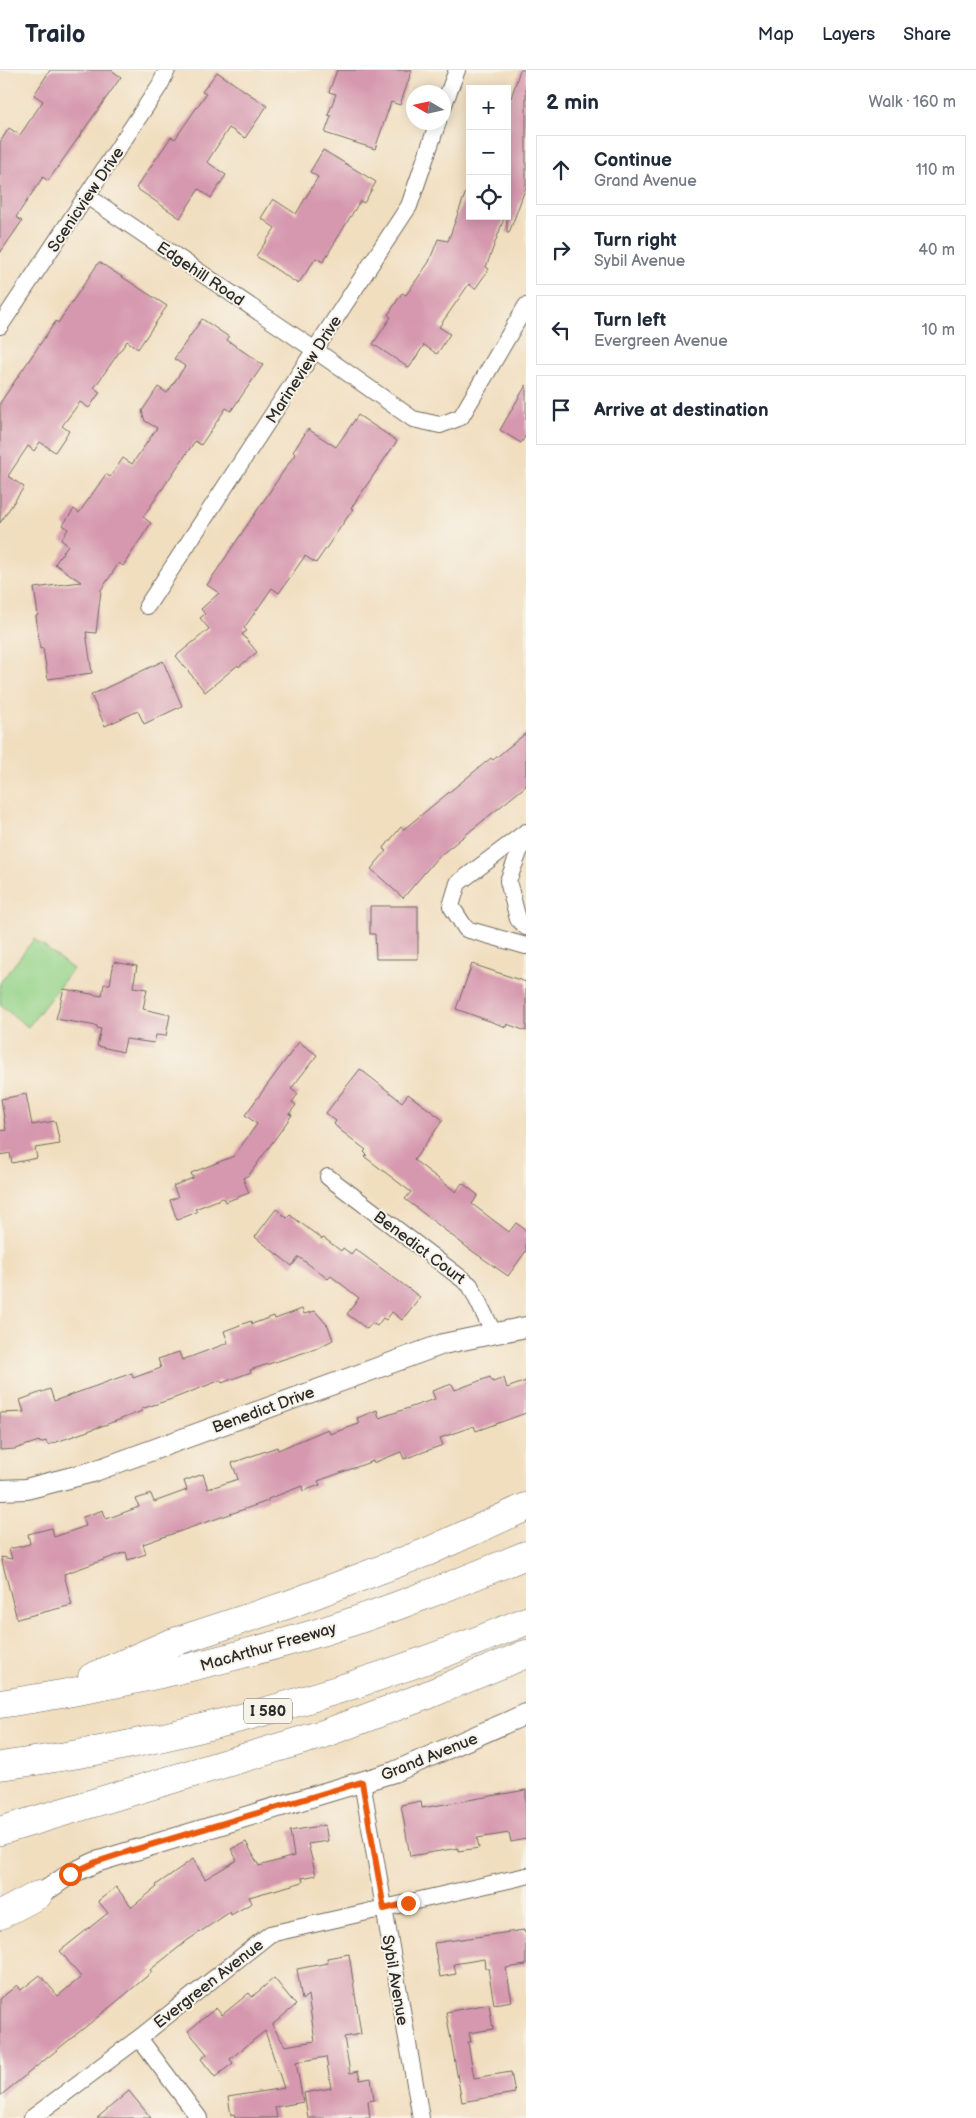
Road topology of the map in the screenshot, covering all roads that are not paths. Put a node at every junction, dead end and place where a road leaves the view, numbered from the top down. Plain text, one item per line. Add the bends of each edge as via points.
1 (167, 70) edge
2 (456, 70) edge
3 (451, 85) edge
4 (435, 130) edge
5 (87, 196) junction
6 (526, 306) edge
7 (0, 326) edge
8 (316, 350) junction
9 (147, 606) dead end
10 (526, 833) edge
11 (526, 927) edge
12 (526, 946) edge
13 (328, 1177) dead end
14 (526, 1327) edge
15 (493, 1332) junction
16 (0, 1490) edge
17 (526, 1507) edge
18 (526, 1555) edge
19 (526, 1621) edge
20 (526, 1654) edge
21 (47, 1697) junction
22 (0, 1704) edge
23 (526, 1714) edge
24 (0, 1766) edge
25 (362, 1782) junction
26 (0, 1831) edge
27 (526, 1876) edge
28 (38, 1895) junction
29 (384, 1909) junction
30 (0, 1915) edge
31 (0, 1925) edge
32 (139, 2038) junction
33 (32, 2118) edge
34 (199, 2118) edge
35 (421, 2118) edge

1 - 5 street, Scenicview Drive via 160,86
2 - 3 street
4 - 8 street, Marineview Drive via 409,206
5 - 7 street, Scenicview Drive
5 - 8 street, Edgehill Road
6 - 8 street, Edgehill Road via 462,417 440,425 412,419
8 - 9 street, Marineview Drive
10 - 11 street via 508,881 518,919
10 - 12 street via 458,883 451,906 466,929
13 - 15 street, Benedict Court via 470,1285
14 - 15 street, Benedict Drive
15 - 16 street, Benedict Drive via 443,1344 92,1472 26,1489
17 - 21 highway via 428,1552 290,1604 168,1644
18 - 21 highway, MacArthur Freeway via 391,1608 316,1633 184,1669
19 - 24 highway, I 580 via 412,1665 268,1711 130,1744
20 - 26 highway via 323,1734
21 - 22 highway, MacArthur Freeway
23 - 25 street, Grand Avenue via 425,1759
25 - 28 street, Grand Avenue via 96,1862
25 - 29 street, Sybil Avenue
27 - 29 street, Evergreen Avenue
28 - 30 highway
28 - 31 street, Grand Avenue
29 - 32 street, Evergreen Avenue via 270,1934
29 - 35 street, Sybil Avenue
32 - 33 street, Evergreen Avenue
32 - 34 street

